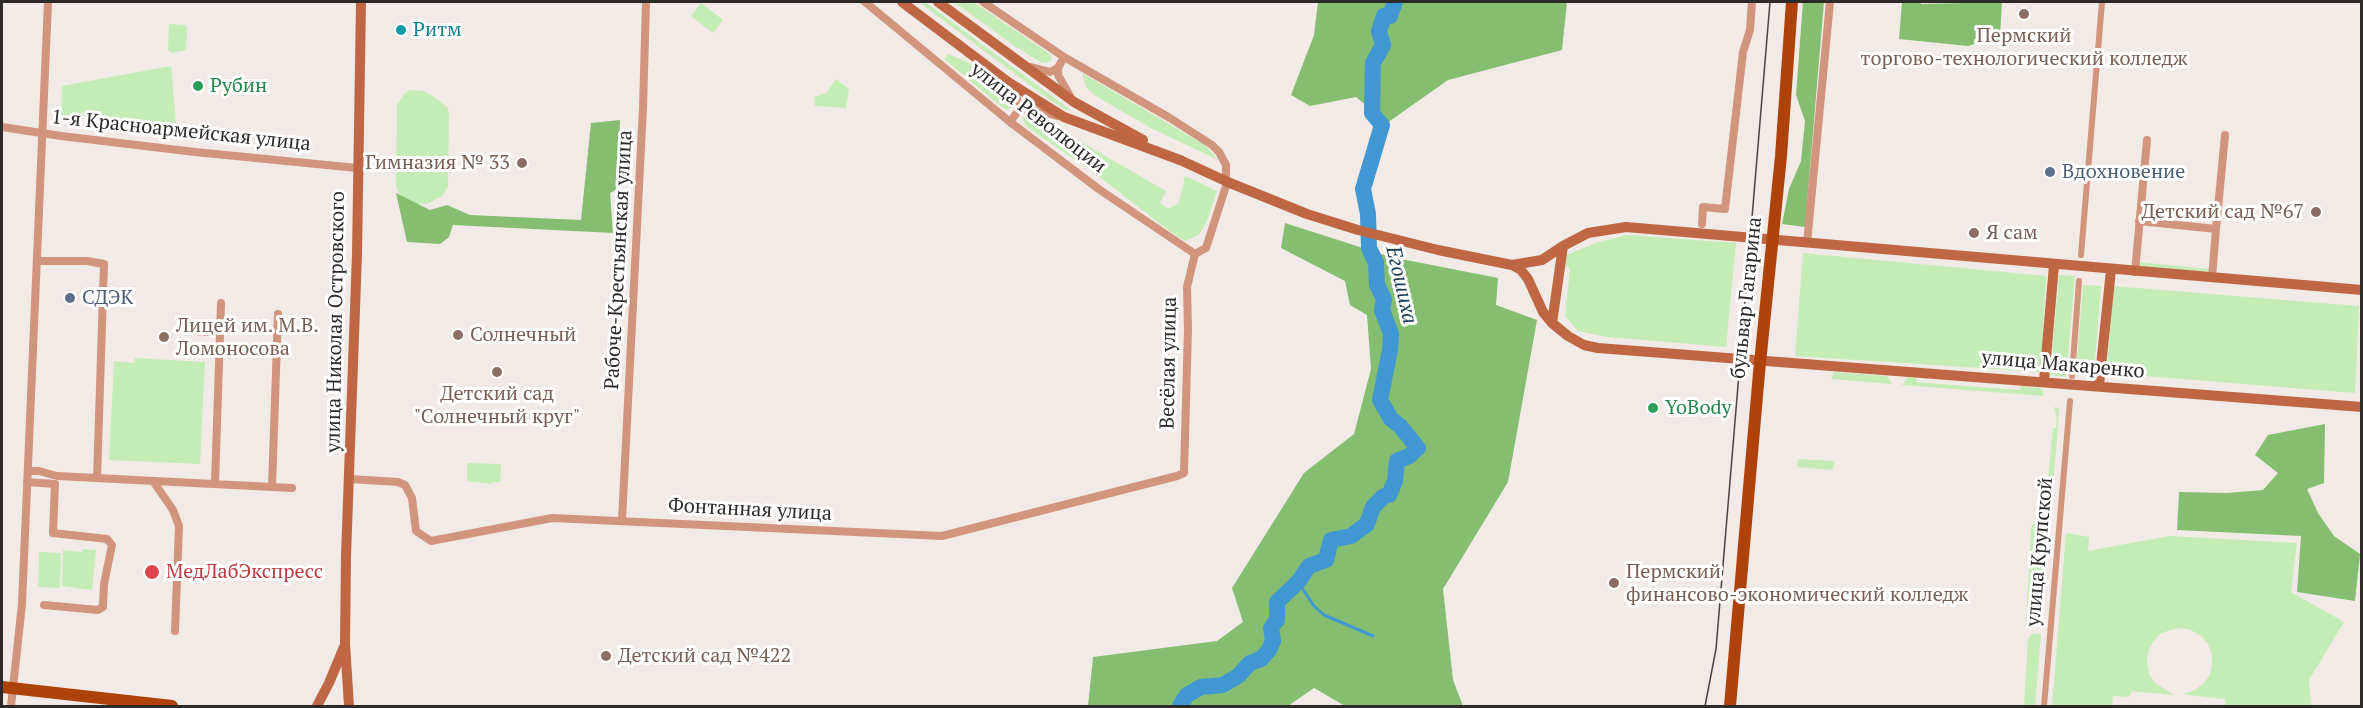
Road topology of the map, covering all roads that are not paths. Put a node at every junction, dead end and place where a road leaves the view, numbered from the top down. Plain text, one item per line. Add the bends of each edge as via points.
1 (48, 2) edge
2 (361, 2) edge
3 (646, 2) edge
4 (865, 2) edge
5 (902, 2) edge
6 (938, 2) edge
7 (983, 2) edge
8 (1752, 2) edge
9 (1792, 2) edge
10 (1830, 2) edge
11 (2102, 2) edge
12 (1064, 57) junction
13 (1019, 62) junction
14 (1058, 68) junction
15 (1008, 82) junction
16 (1074, 102) junction
17 (1018, 111) junction
18 (1064, 117) junction
19 (1010, 122) junction
20 (2, 127) edge
21 (42, 133) junction
22 (2225, 135) dead end
23 (2147, 141) dead end
24 (1180, 160) junction
25 (357, 168) junction
26 (2139, 221) junction
27 (1701, 224) dead end
28 (2216, 228) junction
29 (1772, 241) junction
30 (1807, 243) junction
31 (1563, 246) junction
32 (1195, 254) junction
33 (2081, 255) dead end
34 (38, 261) junction
35 (1512, 265) junction
36 (2054, 266) junction
37 (2111, 270) junction
38 (2135, 272) junction
39 (2212, 278) junction
40 (2079, 281) dead end
41 (2361, 290) edge
42 (222, 303) dead end
43 (278, 314) dead end
44 (1552, 323) junction
45 (192, 331) dead end
46 (220, 332) junction
47 (1761, 361) junction
48 (2072, 376) dead end
49 (2044, 381) junction
50 (2099, 386) junction
51 (2070, 401) dead end
52 (2361, 407) edge
53 (28, 471) junction
54 (1184, 473) joint
55 (97, 478) junction
56 (350, 479) junction
57 (153, 481) junction
58 (27, 482) junction
59 (215, 484) junction
60 (272, 487) junction
61 (292, 488) dead end
62 (622, 520) junction
63 (44, 605) dead end
64 (175, 631) dead end
65 (345, 644) junction
66 (7, 688) edge
67 (11, 706) edge
68 (172, 706) edge
69 (317, 706) edge
70 (349, 706) edge
71 (1730, 706) edge
72 (2044, 706) edge

1 - 21 street
2 - 25 main road, улица Николая Островского
3 - 62 street, Рабоче-Крестьянская улица
4 - 19 street, улица Революции
5 - 15 main road, улица Революции
6 - 13 main road, улица Революции
7 - 12 street
8 - 27 street, бульвар Гагарина via 1725,209 1703,207
9 - 29 main road, бульвар Гагарина
10 - 30 street
11 - 33 street
12 - 14 street
12 - 32 street via 1170,118 1219,153 1226,165 1226,186 1206,248
13 - 14 street via 1050,72
13 - 16 main road, улица Революции
14 - 16 street via 1064,88
15 - 17 street via 1017,98
15 - 18 main road, улица Революции
16 - 24 main road, улица Революции
17 - 18 street via 1036,110
17 - 19 street
18 - 24 main road, улица Революции
19 - 32 street, улица Революции
20 - 21 street, 1-я Красноармейская улица
21 - 25 street, 1-я Красноармейская улица
21 - 34 street
22 - 28 street
23 - 26 street
24 - 35 main road, улица Революции, bridge via 1251,193 1358,230
25 - 56 main road, улица Николая Островского
26 - 28 street
26 - 38 street
28 - 39 street
29 - 30 main road
29 - 31 main road, улица Революции via 1626,227 1588,233
29 - 47 main road, бульвар Гагарина
30 - 36 main road
31 - 35 main road, улица Революции via 1542,260
31 - 44 main road
32 - 54 street, Весёлая улица via 1187,287
34 - 53 street
34 - 55 street via 104,264
35 - 44 main road via 1528,279
36 - 37 main road
36 - 49 main road
37 - 38 main road
37 - 50 main road
38 - 39 main road
39 - 41 main road
40 - 48 street
42 - 46 street
43 - 60 street
44 - 47 main road via 1584,345 1598,348
45 - 46 street
46 - 59 street
47 - 49 main road, улица Макаренко
47 - 71 main road, бульвар Гагарина
49 - 50 main road, улица Макаренко
50 - 52 main road, улица Макаренко
51 - 72 street, улица Крупской
53 - 55 street
53 - 58 street
54 - 62 street, Фонтанная улица via 942,536
55 - 57 street
56 - 62 street, Фонтанная улица via 405,485 412,498 416,531 431,541 552,518
56 - 65 main road, улица Николая Островского
57 - 59 street
57 - 64 street via 179,526
58 - 63 street via 55,484 53,533 107,539 112,545 103,607 98,610
58 - 66 street via 20,624
59 - 60 street
60 - 61 street
65 - 69 main road, улица Николая Островского
65 - 70 main road, улица Николая Островского
66 - 67 street
66 - 68 main road

